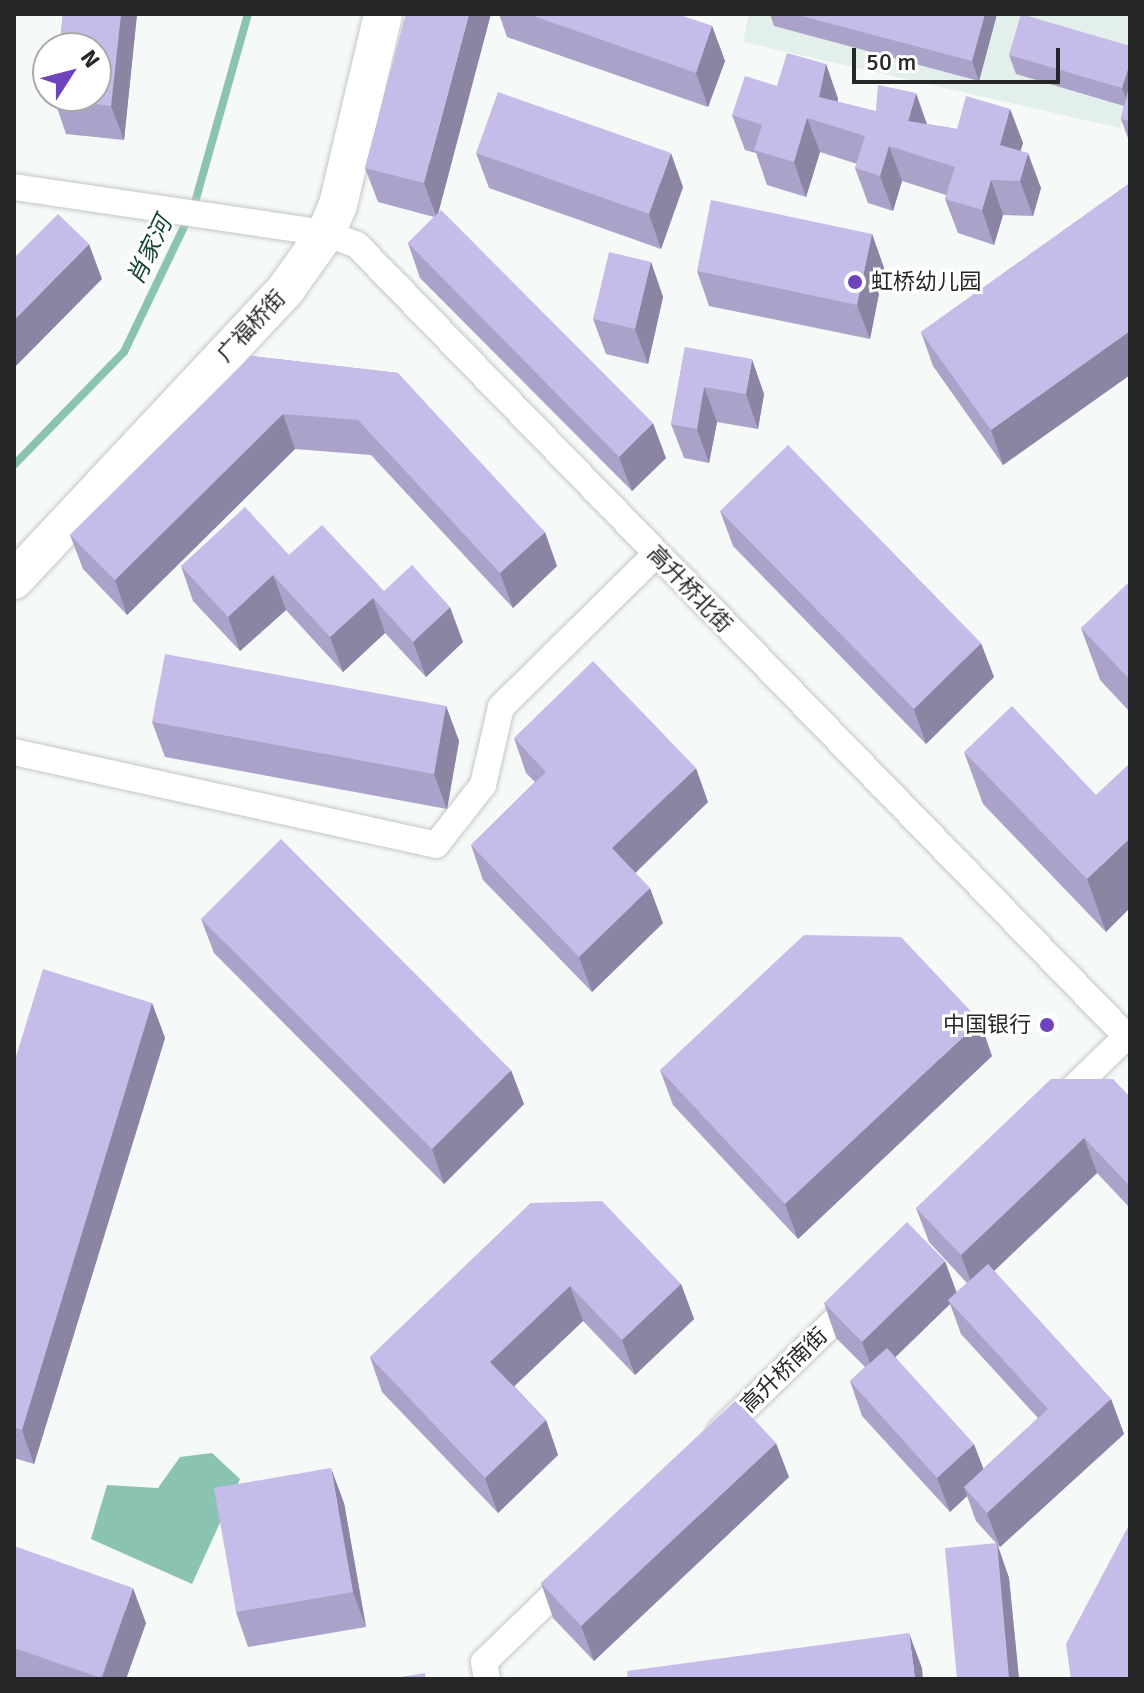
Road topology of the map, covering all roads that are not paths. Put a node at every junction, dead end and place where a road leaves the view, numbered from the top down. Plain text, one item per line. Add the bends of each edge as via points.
1 (383, 14) edge
2 (14, 187) edge
3 (326, 233) junction
4 (656, 554) junction
5 (14, 580) edge
6 (14, 752) edge
7 (1129, 1036) edge
8 (1037, 1124) edge
9 (879, 1278) edge
10 (698, 1453) edge
11 (586, 1563) edge
12 (487, 1679) edge

1 - 3 main road, 广福桥街 via 338,205
2 - 3 street, 高升桥北街
3 - 4 street, 高升桥北街 via 357,245
3 - 5 main road, 广福桥街 via 286,289
4 - 6 street via 501,707 483,785 436,845
4 - 7 street, 高升桥北街
7 - 8 street
9 - 10 street, 高升桥南街
11 - 12 street via 484,1662

